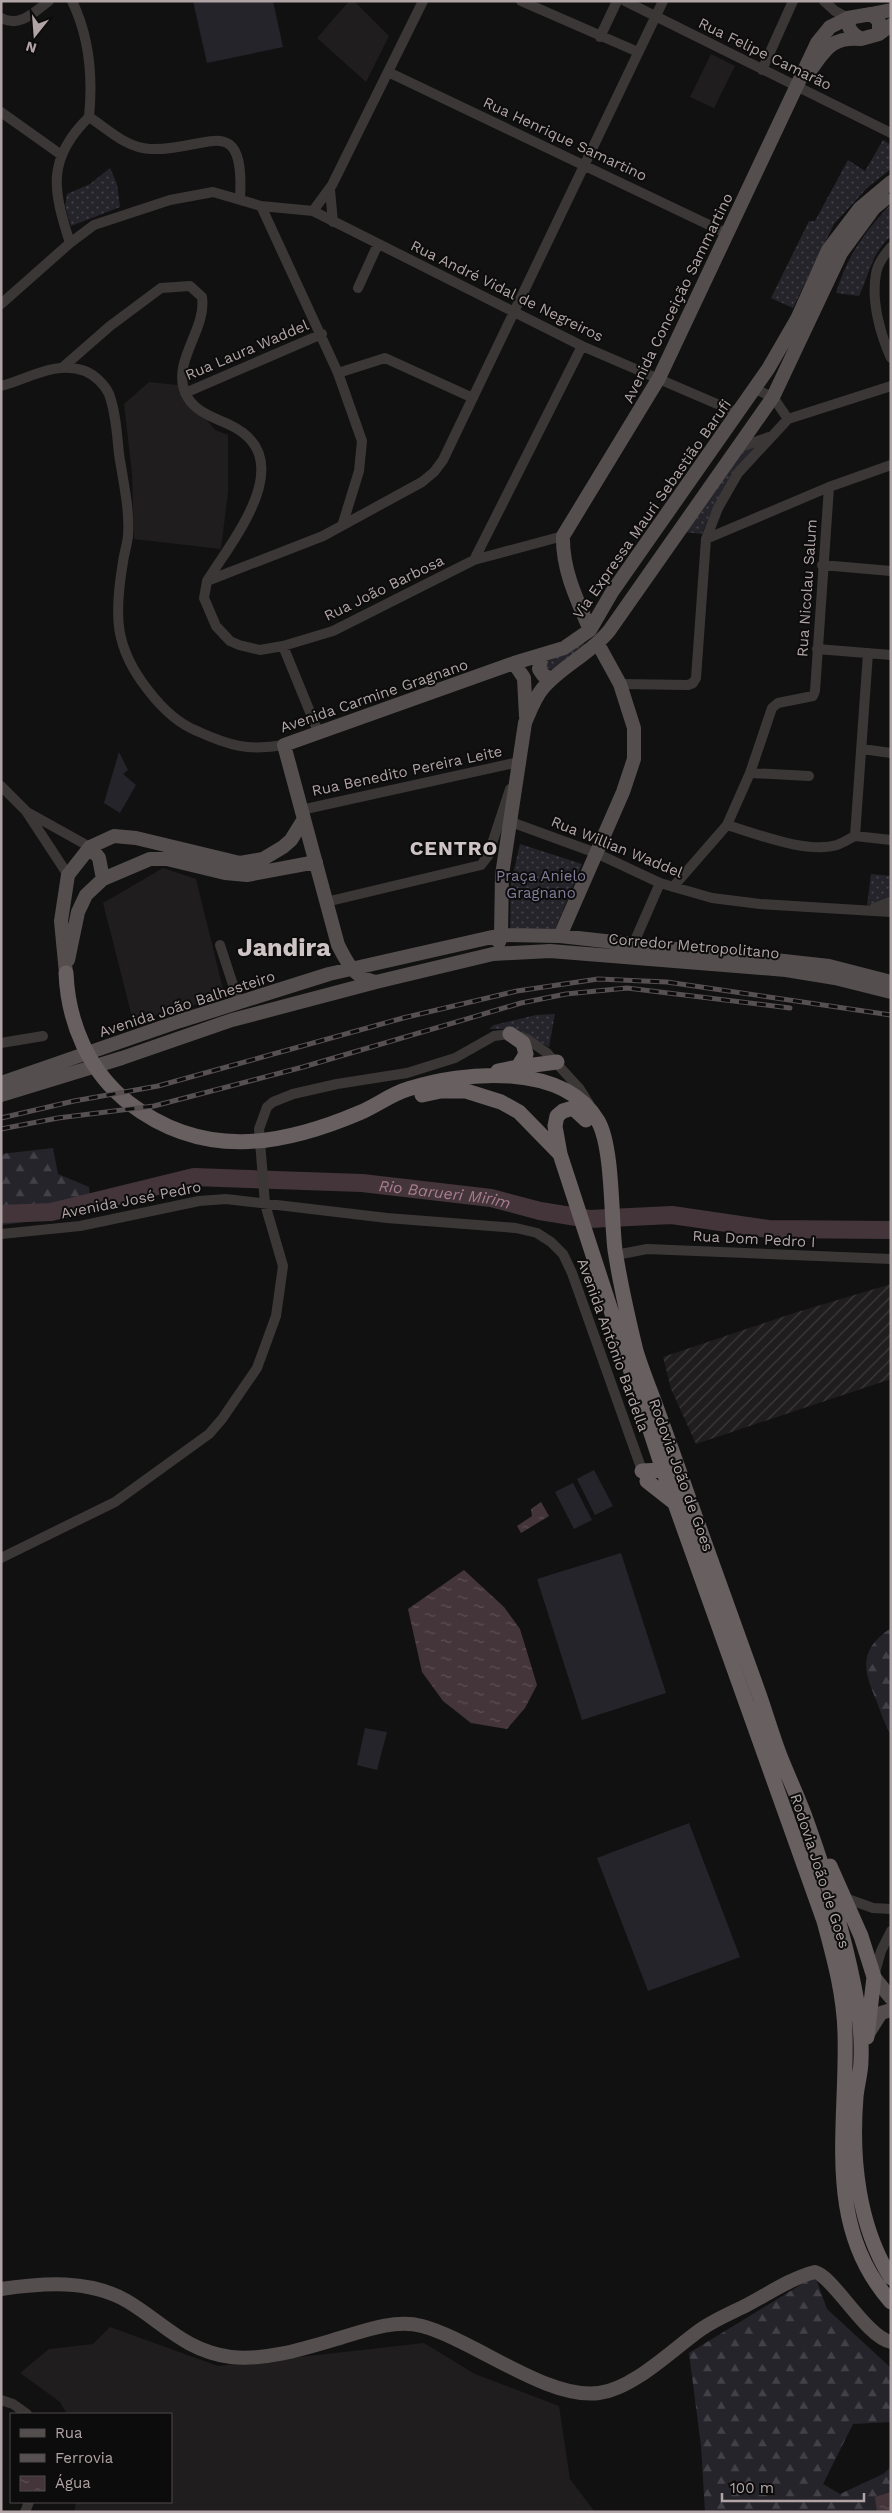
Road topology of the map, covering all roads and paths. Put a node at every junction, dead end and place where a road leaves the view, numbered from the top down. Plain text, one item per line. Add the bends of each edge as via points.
1 (49, 1) edge
2 (72, 1) edge
3 (423, 1) edge
4 (521, 1) edge
5 (617, 1) edge
6 (625, 1) edge
7 (663, 1) edge
8 (793, 1) edge
9 (824, 1) edge
10 (891, 10) edge
11 (871, 14) junction
12 (656, 17) junction
13 (1, 18) edge
14 (848, 18) junction
15 (891, 25) edge
16 (879, 34) junction
17 (600, 37) junction
18 (861, 38) junction
19 (638, 52) junction
20 (762, 70) junction
21 (388, 72) junction
22 (797, 87) junction
23 (1, 112) edge
24 (89, 117) junction
25 (891, 133) edge
26 (60, 154) junction
27 (586, 165) junction
28 (891, 182) edge
29 (330, 190) junction
30 (891, 194) edge
31 (240, 198) junction
32 (261, 206) junction
33 (313, 211) junction
34 (333, 222) junction
35 (728, 234) junction
36 (70, 243) junction
37 (378, 244) junction
38 (891, 247) edge
39 (358, 288) dead end
40 (1, 304) edge
41 (513, 313) junction
42 (322, 334) junction
43 (582, 346) junction
44 (891, 358) edge
45 (62, 368) junction
46 (338, 373) junction
47 (660, 378) junction
48 (891, 386) edge
49 (4, 387) edge
50 (755, 389) junction
51 (185, 393) junction
52 (773, 397) junction
53 (473, 398) junction
54 (738, 413) junction
55 (788, 419) junction
56 (770, 436) junction
57 (734, 449) junction
58 (891, 465) edge
59 (829, 487) junction
60 (343, 523) junction
61 (563, 536) junction
62 (706, 539) junction
63 (474, 560) junction
64 (822, 564) junction
65 (891, 571) edge
66 (207, 581) junction
67 (590, 630) junction
68 (598, 644) junction
69 (283, 646) junction
70 (817, 650) junction
71 (868, 653) junction
72 (891, 655) edge
73 (542, 656) junction
74 (514, 663) junction
75 (552, 679) junction
76 (620, 684) junction
77 (526, 723) junction
78 (319, 734) junction
79 (284, 746) junction
80 (862, 749) junction
81 (891, 753) edge
82 (519, 762) junction
83 (750, 773) junction
84 (809, 776) dead end
85 (1, 786) edge
86 (26, 811) junction
87 (302, 815) junction
88 (511, 822) junction
89 (727, 824) junction
90 (855, 836) junction
91 (891, 840) edge
92 (90, 847) junction
93 (596, 853) junction
94 (316, 862) junction
95 (68, 875) junction
96 (103, 879) junction
97 (660, 883) junction
98 (673, 887) junction
99 (86, 895) junction
100 (326, 902) junction
101 (891, 902) edge
102 (870, 910) junction
103 (891, 912) edge
104 (501, 935) junction
105 (560, 936) junction
106 (636, 938) dead end
107 (220, 945) dead end
108 (338, 945) junction
109 (493, 954) junction
110 (350, 969) junction
111 (66, 973) junction
112 (329, 974) junction
113 (376, 982) junction
114 (891, 982) edge
115 (891, 992) edge
116 (239, 1003) junction
117 (510, 1034) junction
118 (43, 1036) dead end
119 (1, 1043) edge
120 (557, 1062) junction
121 (518, 1067) junction
122 (476, 1075) junction
123 (1, 1083) edge
124 (1, 1096) edge
125 (386, 1101) junction
126 (598, 1122) junction
127 (604, 1140) junction
128 (560, 1154) junction
129 (265, 1199) junction
130 (1, 1234) edge
131 (588, 1243) junction
132 (616, 1254) junction
133 (891, 1259) edge
134 (663, 1470) junction
135 (644, 1476) junction
136 (676, 1504) junction
137 (1, 1558) edge
138 (807, 1821) junction
139 (845, 1898) junction
140 (891, 1909) edge
141 (891, 1931) edge
142 (874, 1977) junction
143 (891, 1998) edge
144 (891, 2010) edge
145 (867, 2035) junction
146 (862, 2063) junction
147 (891, 2278) edge
148 (1, 2289) edge
149 (891, 2302) edge
150 (891, 2342) edge
151 (1, 2400) edge
152 (26, 2413) edge

1 - 13 street via 15,22
2 - 24 street via 85,34 89,56 92,77
3 - 21 street
4 - 17 street
5 - 17 street
6 - 12 street, Rua Felipe Camarão
7 - 12 street
8 - 20 street
9 - 14 street
10 - 11 main road
11 - 14 main road
11 - 16 main road via 879,21
12 - 19 street
12 - 20 street, Rua Felipe Camarão
14 - 18 main road via 848,27
14 - 22 main road via 830,27 817,43
15 - 16 main road
16 - 18 main road
17 - 19 street
18 - 22 main road via 837,40
19 - 27 street
20 - 22 street, Rua Felipe Camarão
21 - 27 street, Rua Henrique Samartino
21 - 29 street
22 - 25 street, Rua Felipe Camarão
22 - 35 main road, Avenida Conceição Sammartino
23 - 26 street
24 - 26 street via 75,130
24 - 31 street via 138,147 164,148 217,140 229,145 239,157
26 - 36 street via 55,180
27 - 35 street, Rua Henrique Samartino
27 - 41 street
28 - 50 main road, Via Expressa Mauri Sebastião Barufi via 860,208 828,250 798,318
29 - 33 street
29 - 34 street
30 - 52 main road via 874,208 841,253
31 - 32 street, Rua André Vidal de Negreiros
31 - 36 street, Rua André Vidal de Negreiros via 214,192 170,200 94,225
32 - 33 street, Rua André Vidal de Negreiros
32 - 42 street
33 - 34 street, Rua André Vidal de Negreiros
34 - 37 street, Rua André Vidal de Negreiros
35 - 47 main road, Avenida Conceição Sammartino
36 - 40 street, Rua André Vidal de Negreiros
37 - 39 street
37 - 41 street, Rua André Vidal de Negreiros
38 - 44 street via 882,257 876,273 875,293 879,321
41 - 43 street, Rua André Vidal de Negreiros
41 - 53 street
42 - 46 street
42 - 51 street, Rua Laura Waddel
43 - 47 street, Rua André Vidal de Negreiros
43 - 63 street
45 - 49 street, Avenida Carmine Gragnano via 33,374
45 - 51 street via 161,288 190,286 202,297 203,304 183,370
45 - 79 street, Avenida Carmine Gragnano via 86,372 96,378 108,393 111,404 127,507 128,536 118,607 121,644 128,661 152,694 186,726 240,747 259,750
46 - 53 street via 385,358
46 - 60 street via 362,447 359,471
47 - 54 street, Rua André Vidal de Negreiros
47 - 61 main road, Avenida Conceição Sammartino
48 - 55 street
50 - 52 street
50 - 54 main road, Via Expressa Mauri Sebastião Barufi
51 - 66 street via 198,410 233,426 248,437 256,447 262,469 251,510
52 - 55 street
52 - 57 main road
53 - 60 street via 434,472 422,482
54 - 67 main road, Via Expressa Mauri Sebastião Barufi via 612,592
55 - 56 street
56 - 57 street
56 - 62 street via 738,473 718,508
57 - 68 main road
58 - 59 street
59 - 62 street
59 - 64 street, Rua Nicolau Salum
60 - 66 street via 323,536
61 - 63 street, Rua João Barbosa
61 - 67 main road via 567,569
62 - 76 street via 696,678 688,685
63 - 69 street, Rua João Barbosa via 333,631
64 - 65 street
64 - 70 street, Rua Nicolau Salum
66 - 69 street, Rua João Barbosa via 204,590 207,608 216,626 230,641 254,649
67 - 73 main road, Via Expressa Mauri Sebastião Barufi via 564,648
68 - 75 main road
68 - 76 main road
69 - 78 street
70 - 71 street
70 - 83 street, Rua Nicolau Salum via 813,696 778,703 772,708
71 - 72 street
71 - 80 street
73 - 74 main road, Via Expressa Mauri Sebastião Barufi
73 - 75 main road via 539,670
74 - 77 main road via 524,678
74 - 78 main road, Avenida Carmine Gragnano
75 - 77 main road via 542,689
76 - 93 main road via 634,728 634,759
77 - 82 main road
78 - 79 main road, Avenida Carmine Gragnano
79 - 87 main road
80 - 81 street
80 - 90 street
82 - 87 street, Rua Benedito Pereira Leite
82 - 88 main road
82 - 100 street via 488,856 481,865
83 - 84 street
83 - 89 street
85 - 86 street
86 - 92 street
86 - 95 street
87 - 92 main road via 291,840 283,847 262,859 240,863 136,838 114,836
87 - 94 main road
88 - 93 street, Rua Willian Waddel
88 - 104 main road via 502,875
89 - 90 street via 762,836 818,847 837,845
89 - 98 street
90 - 91 street
92 - 95 main road
92 - 96 main road via 99,858
93 - 97 street, Rua Willian Waddel
93 - 105 main road
94 - 96 main road via 247,875 167,859 150,859
94 - 100 main road
95 - 99 main road
95 - 111 main road via 61,921
96 - 99 main road
97 - 98 street, Rua Willian Waddel
97 - 106 street
98 - 102 street, Rua Willian Waddel via 731,901
99 - 111 main road via 78,912
100 - 108 main road
101 - 102 street
102 - 103 street, Rua Willian Waddel
104 - 105 main road, Avenida João Balhesteiro
104 - 109 main road
104 - 110 main road, Avenida João Balhesteiro
105 - 114 main road, Avenida João Balhesteiro via 829,966
107 - 116 street
108 - 110 main road
108 - 112 main road
109 - 113 main road, Avenida João Balhesteiro
109 - 115 main road, Corredor Metropolitano via 550,951 786,970
110 - 112 main road, Avenida João Balhesteiro
110 - 113 main road via 365,980
111 - 125 highway via 74,1025 102,1076 120,1095 164,1126 200,1138 240,1143 273,1140 314,1130
112 - 116 main road, Avenida João Balhesteiro
113 - 124 main road, Avenida João Balhesteiro via 232,1020
116 - 123 main road, Avenida João Balhesteiro
117 - 120 street via 527,1039
117 - 121 highway via 523,1043 526,1054
117 - 129 street via 494,1036 455,1058 408,1073 337,1084 274,1102 267,1108 259,1129
118 - 119 street
120 - 121 highway
120 - 126 street via 579,1088
121 - 122 highway
122 - 125 highway, Rodovia João de Goes via 402,1090
122 - 126 highway, Rodovia João de Goes via 504,1076 553,1085 569,1092
125 - 128 highway via 441,1091 482,1095 519,1112
126 - 127 highway, Rodovia João de Goes
127 - 128 highway via 580,1112 573,1108 563,1111 557,1116 555,1126
127 - 132 highway, Rodovia João de Goes
128 - 131 highway, Rodovia João de Goes
129 - 130 street, Avenida José Pedro via 199,1201 80,1226
129 - 135 street, Avenida Antônio Bardella via 387,1218 514,1228 537,1233 551,1242 563,1254 582,1298
129 - 137 street via 282,1266 276,1316 257,1368 222,1419 209,1434 115,1502
131 - 132 highway via 606,1257
131 - 134 highway, Rodovia João de Goes
132 - 133 street, Rua Dom Pedro I via 648,1249
132 - 138 highway, Rodovia João de Goes via 637,1353 778,1751
134 - 135 highway
134 - 136 highway, Rodovia João de Goes
135 - 136 highway
136 - 149 highway, Rodovia João de Goes via 824,1921 843,2009 841,2146 850,2225 856,2248 868,2272
138 - 139 highway
138 - 146 highway, Rodovia João de Goes via 850,1968 858,2007
139 - 140 street via 873,1908
139 - 142 highway
141 - 142 street
142 - 143 main road
142 - 145 highway
144 - 145 main road via 881,2013
145 - 146 highway
146 - 147 highway, Rodovia João de Goes via 856,2096 855,2157 862,2208 880,2261
148 - 150 main road via 36,2284 82,2286 104,2291 129,2302 192,2346 244,2358 291,2351 374,2328 411,2324 458,2340 562,2389 584,2394 600,2393 631,2381 703,2328 815,2272 822,2275 878,2335
151 - 152 street

